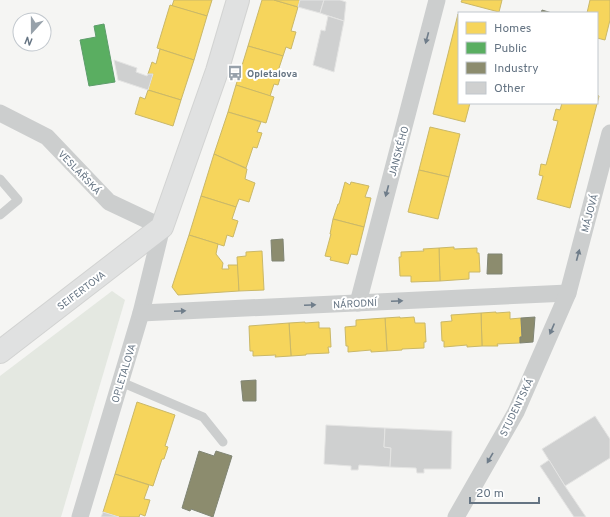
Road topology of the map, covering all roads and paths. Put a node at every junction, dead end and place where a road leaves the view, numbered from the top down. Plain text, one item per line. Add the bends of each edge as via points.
1 (238, 0) edge
2 (437, 0) edge
3 (0, 113) edge
4 (610, 133) edge
5 (0, 179) edge
6 (0, 214) edge
7 (162, 227) junction
8 (568, 293) junction
9 (358, 303) junction
10 (141, 313) junction
11 (0, 352) edge
12 (121, 382) junction
13 (222, 442) dead end
14 (80, 517) edge
15 (456, 517) edge

1 - 7 street, OPLETALOVA via 217,71
2 -> 9 street, JANSKÉHO
3 - 7 street, VESLAŘSKÁ via 47,137 109,202
8 -> 4 street, MÁJOVÁ
5 - 6 lane via 18,200
7 - 10 street, OPLETALOVA
7 - 11 street, SEIFERTOVA
9 -> 8 street, NÁRODNÍ
8 -> 15 street, STUDENTSKÁ via 516,412
10 -> 9 street, NÁRODNÍ
10 - 12 street, OPLETALOVA
12 - 13 lane via 203,417
12 - 14 street, OPLETALOVA

